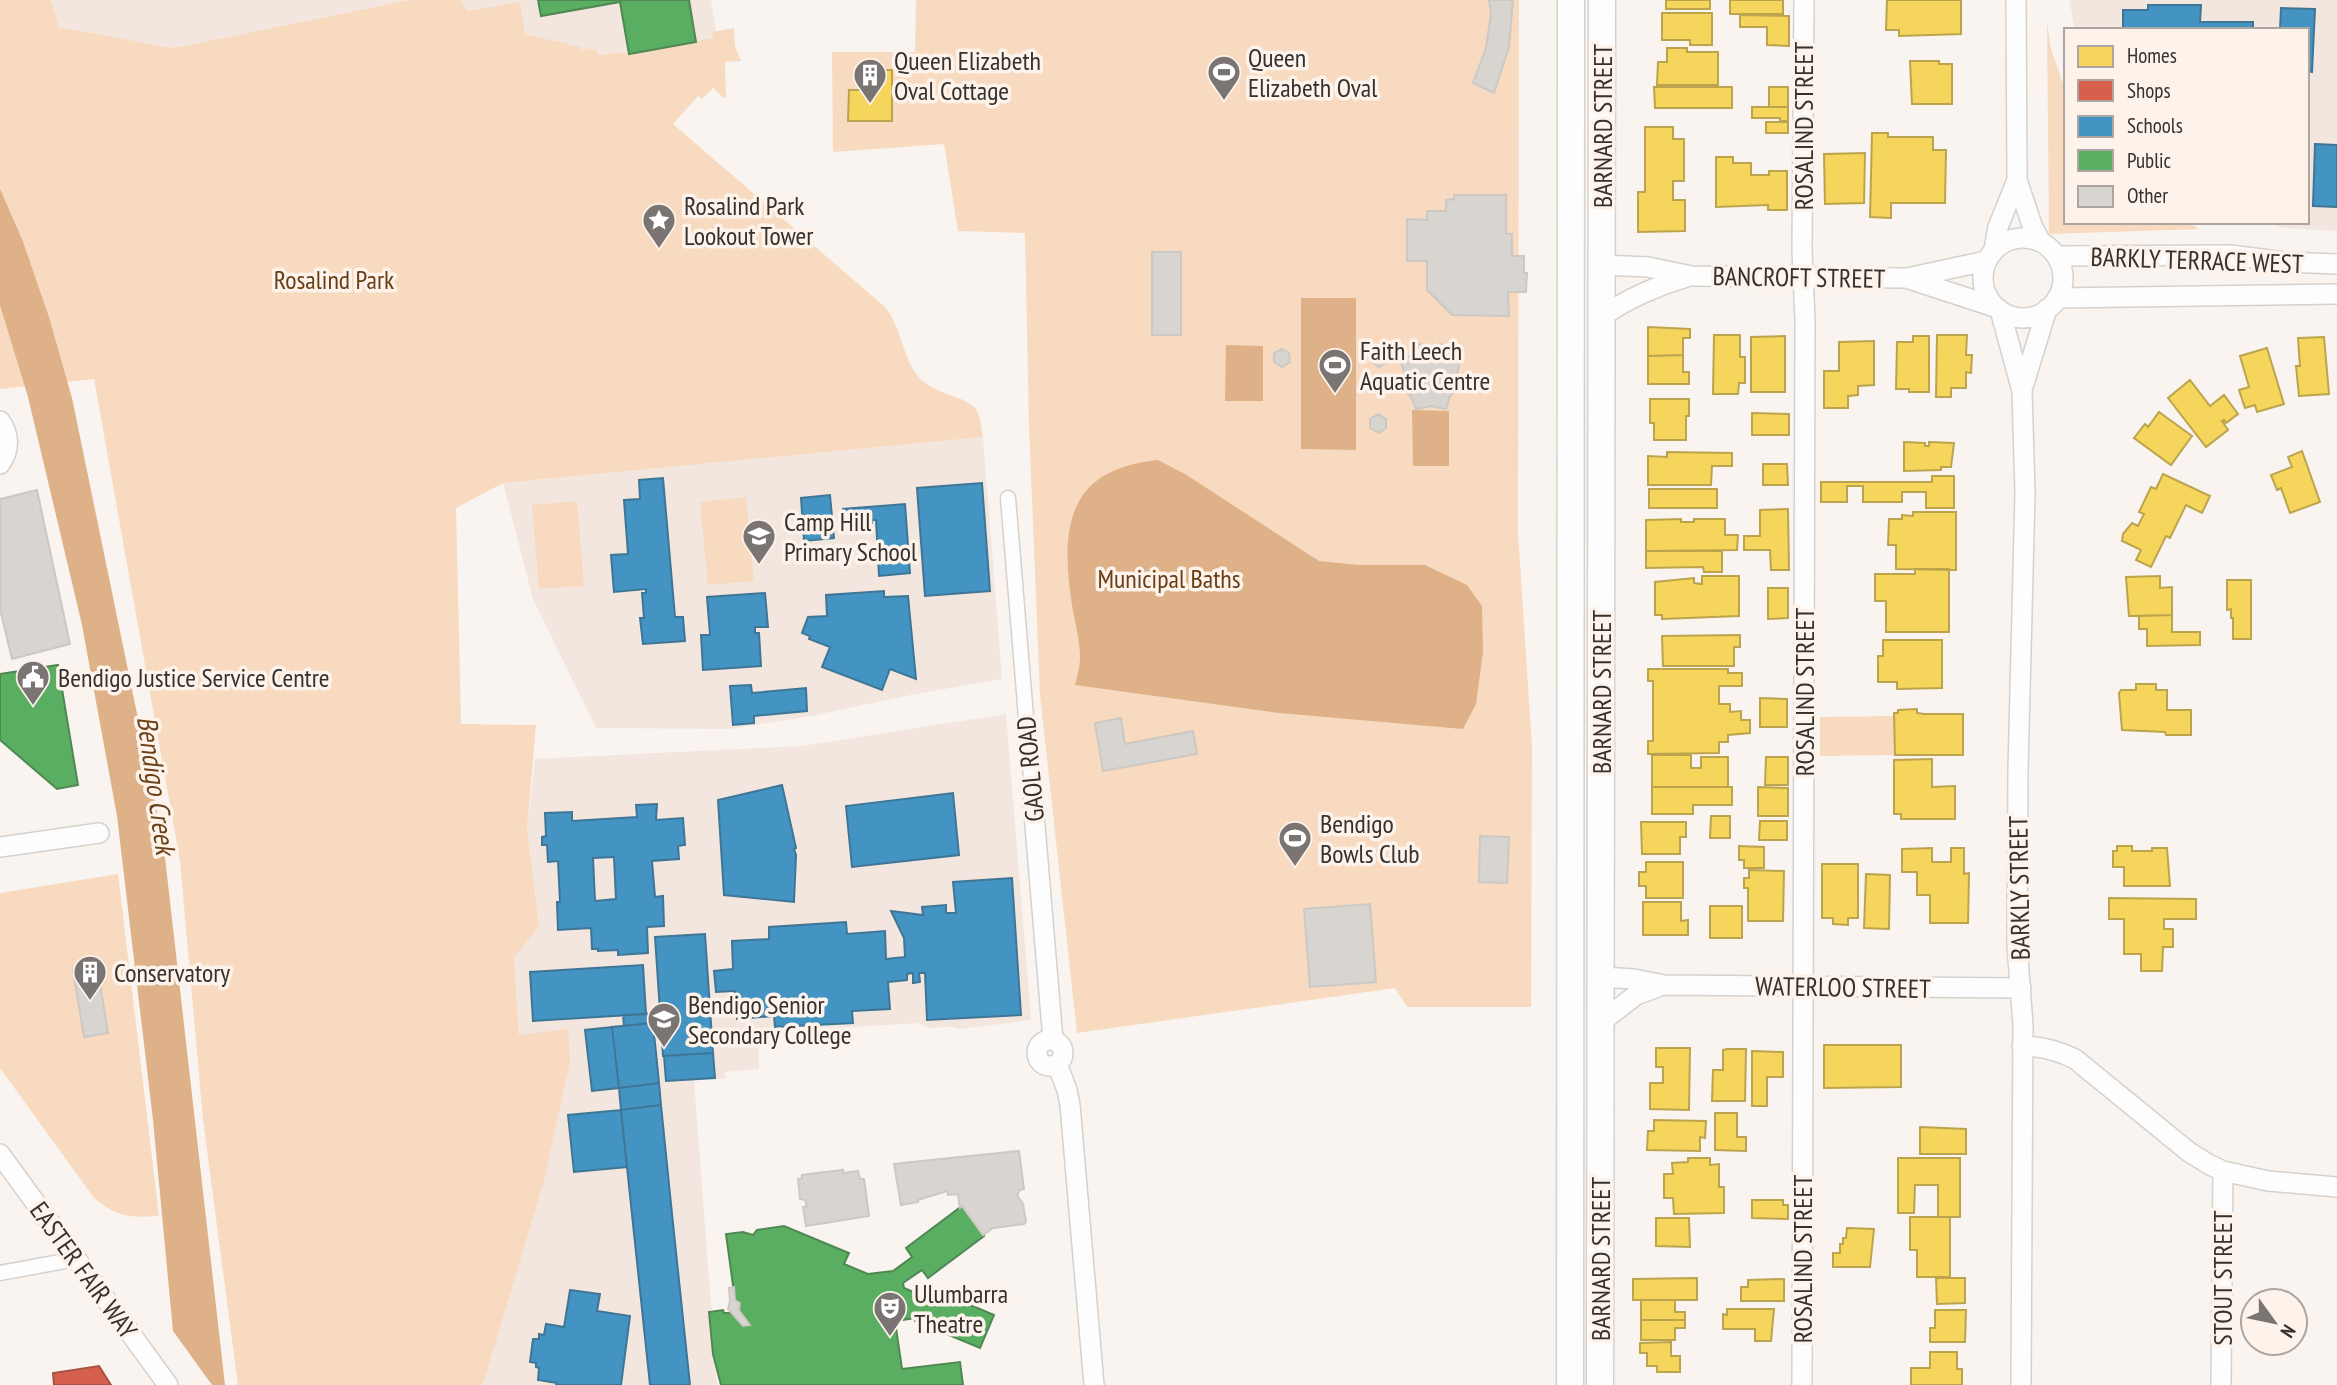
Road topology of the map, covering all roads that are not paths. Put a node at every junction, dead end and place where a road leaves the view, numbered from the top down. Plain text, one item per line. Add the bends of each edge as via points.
1 (1571, 0) edge
2 (1602, 0) edge
3 (1804, 0) edge
4 (2016, 0) edge
5 (2017, 180) junction
6 (2041, 242) junction
7 (1990, 256) junction
8 (2057, 256) junction
9 (2337, 264) edge
10 (1601, 265) junction
11 (1692, 276) junction
12 (1804, 277) junction
13 (1907, 278) junction
14 (2337, 294) edge
15 (2052, 303) junction
16 (1997, 308) junction
17 (1602, 316) junction
18 (2022, 391) junction
19 (0, 421) edge
20 (1570, 458) junction
21 (0, 464) edge
22 (1601, 494) junction
23 (1008, 498) dead end
24 (1570, 701) junction
25 (1033, 802) joint
26 (99, 833) dead end
27 (0, 847) edge
28 (1600, 977) junction
29 (1664, 985) junction
30 (1803, 986) junction
31 (2021, 988) junction
32 (1600, 1023) junction
33 (2022, 1046) junction
34 (0, 1154) edge
35 (2223, 1171) junction
36 (1570, 1186) junction
37 (2337, 1187) edge
38 (1601, 1212) junction
39 (76, 1259) junction
40 (0, 1273) edge
41 (168, 1385) edge
42 (1094, 1385) edge
43 (1570, 1385) edge
44 (1586, 1385) edge
45 (1600, 1385) edge
46 (1802, 1385) edge
47 (2021, 1385) edge
48 (2221, 1385) edge

1 - 20 main road, BARNARD STREET
2 - 10 main road, BARNARD STREET
3 - 12 street, ROSALIND STREET
4 - 5 street
5 - 6 street
5 - 7 street
6 - 7 street via 2016,238 2004,242
6 - 8 street
7 - 13 street, BANCROFT STREET
7 - 16 street via 1983,285
8 - 9 street, BARKLY TERRACE WEST via 2230,256
8 - 15 street via 2063,277
10 - 11 street, BANCROFT STREET via 1648,267
10 - 17 main road, BARNARD STREET
10 - 20 main road via 1585,281 1584,400
11 - 12 street, BANCROFT STREET
11 - 17 street, BANCROFT STREET via 1635,295
12 - 13 street, BANCROFT STREET
12 - 30 street, ROSALIND STREET
13 - 16 street, BANCROFT STREET
14 - 15 street, BARKLY TERRACE WEST
15 - 16 street via 2036,315 2024,317
15 - 18 street, BARKLY STREET
16 - 18 street, BARKLY STREET
17 - 22 main road, BARNARD STREET
18 - 31 street, BARKLY STREET via 2025,493 2017,945
19 - 21 street via 8,444
20 - 24 main road, BARNARD STREET
22 - 24 main road via 1591,538 1586,683
22 - 28 main road, BARNARD STREET
23 - 25 street, GAOL ROAD
24 - 36 main road, BARNARD STREET
25 - 42 street, GAOL ROAD via 1053,1023 1053,1040 1042,1042 1037,1053 1043,1064 1056,1064 1070,1105
26 - 27 street
28 - 29 street, WATERLOO STREET
28 - 32 main road, BARNARD STREET
28 - 36 main road via 1591,978 1584,989 1581,1129
29 - 30 street, WATERLOO STREET
29 - 32 street, WATERLOO STREET via 1636,995
30 - 31 street, WATERLOO STREET
30 - 46 street, ROSALIND STREET
31 - 33 street, BARKLY STREET
32 - 38 main road, BARNARD STREET
33 - 35 street via 2040,1046 2075,1059 2189,1152
33 - 47 street, BARKLY STREET
34 - 39 street, EASTER FAIR WAY
35 - 37 street via 2268,1181
35 - 48 street, STOUT STREET
36 - 43 main road, BARNARD STREET
38 - 44 main road via 1586,1328
38 - 45 main road, BARNARD STREET
39 - 40 street
39 - 41 street, EASTER FAIR WAY

